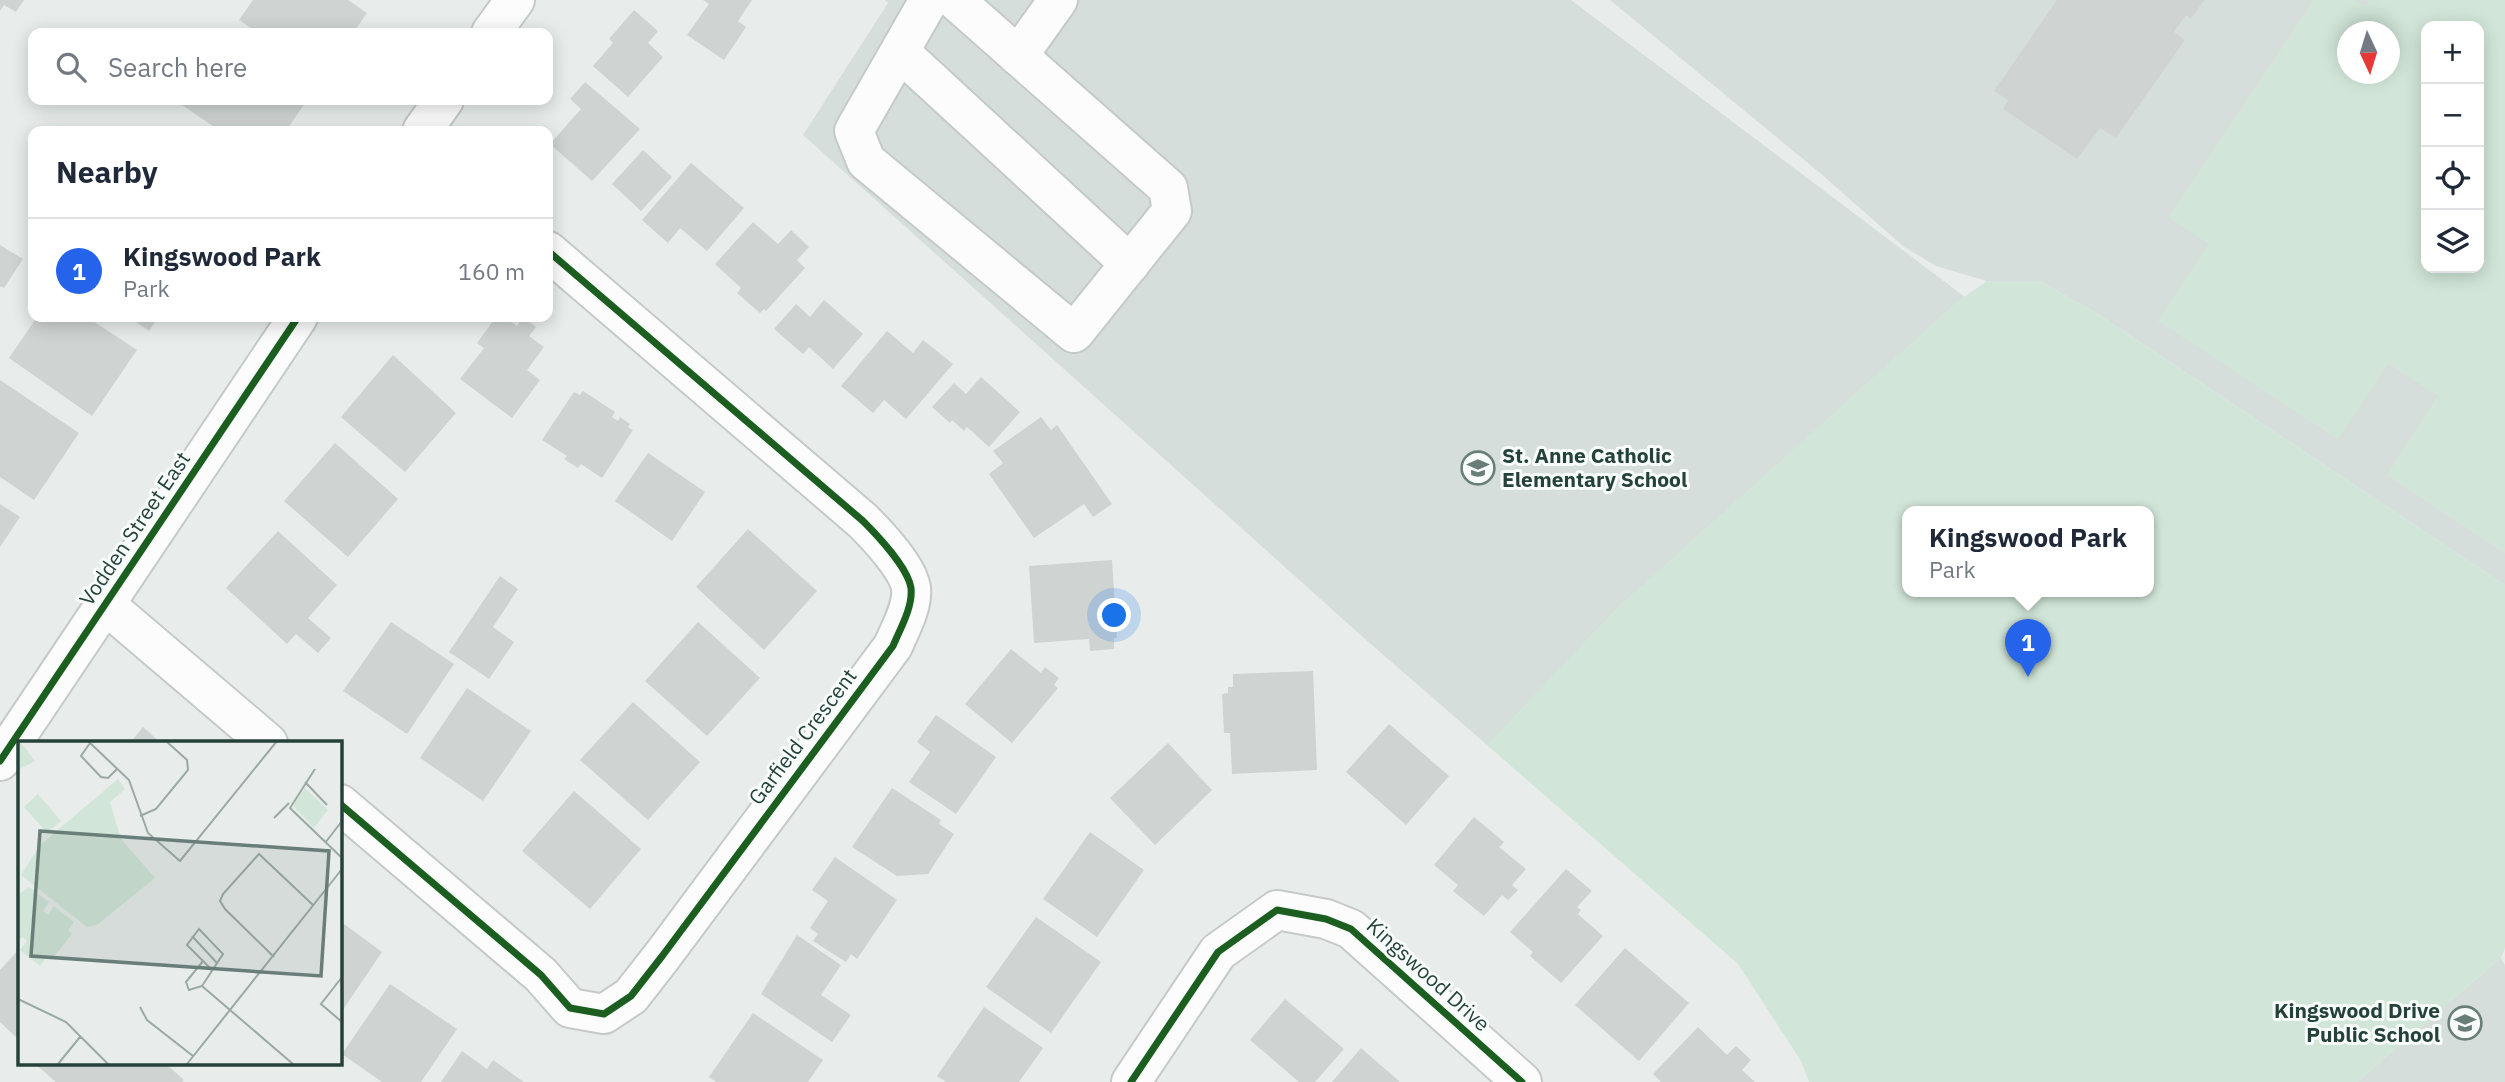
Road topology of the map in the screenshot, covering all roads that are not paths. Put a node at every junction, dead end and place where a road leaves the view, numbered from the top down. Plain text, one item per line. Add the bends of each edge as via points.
1 (515, 0) edge
2 (929, 0) edge
3 (955, 0) edge
4 (1058, 0) edge
5 (495, 28) edge
6 (900, 52) junction
7 (1018, 56) junction
8 (440, 105) edge
9 (426, 126) edge
10 (553, 255) edge
11 (1130, 264) junction
12 (295, 322) edge
13 (106, 605) junction
14 (266, 741) edge
15 (0, 761) edge
16 (341, 804) edge
17 (1130, 1082) edge
18 (1522, 1082) edge

1 - 5 street
2 - 6 street
3 - 7 street
4 - 7 street
6 - 11 street
6 - 11 street via 854,131 866,162 1074,333
7 - 11 street via 1168,188 1172,211
8 - 9 street
10 - 16 street, Garfield Crescent via 863,521 892,552 911,587 907,613 893,646 663,955 631,996 604,1014 570,1008 541,975
12 - 13 street, Vodden Street East
13 - 14 street
13 - 15 street, Vodden Street East
17 - 18 street, Kingswood Drive via 1218,953 1277,910 1351,929

